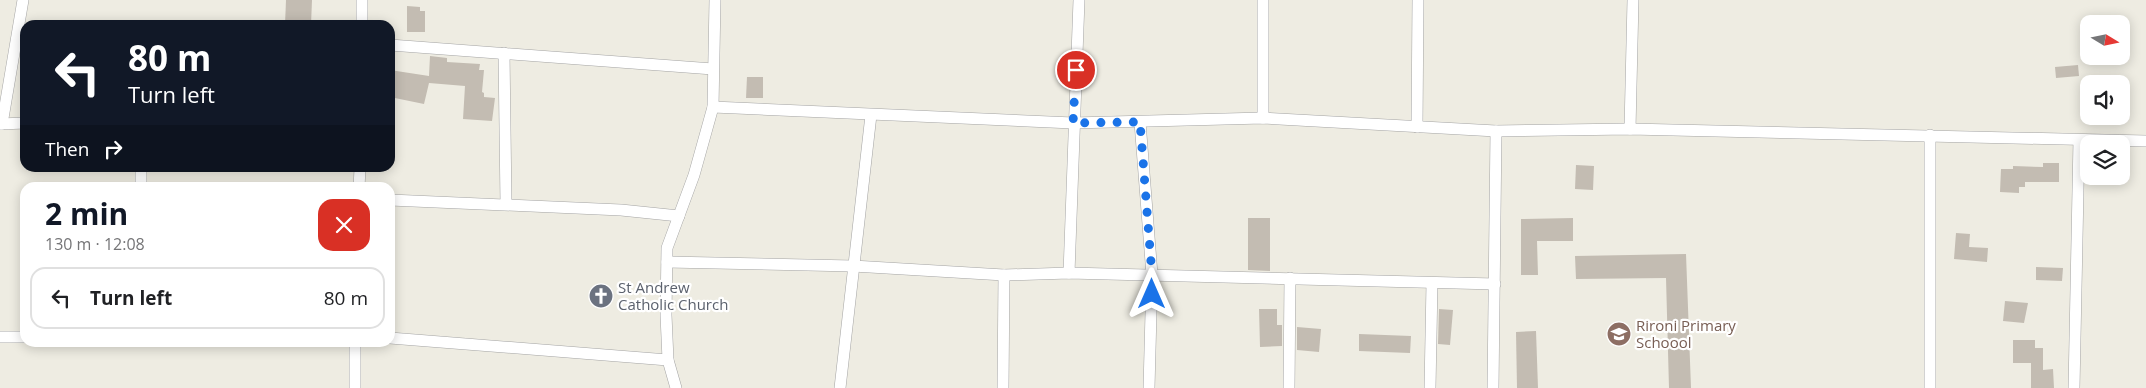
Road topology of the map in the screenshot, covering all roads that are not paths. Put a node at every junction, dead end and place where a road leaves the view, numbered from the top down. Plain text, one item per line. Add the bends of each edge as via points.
1 (23, 0) edge
2 (362, 0) edge
3 (715, 0) edge
4 (1079, 0) edge
5 (1262, 0) edge
6 (1418, 0) edge
7 (1633, 0) edge
8 (362, 20) edge
9 (395, 45) edge
10 (504, 53) junction
11 (714, 69) junction
12 (712, 107) junction
13 (871, 115) junction
14 (1263, 118) junction
15 (1140, 122) junction
16 (20, 123) edge
17 (1073, 123) junction
18 (1, 124) edge
19 (1417, 127) junction
20 (1630, 129) junction
21 (1496, 131) junction
22 (1930, 135) junction
23 (2079, 140) junction
24 (2146, 141) edge
25 (395, 200) edge
26 (506, 204) junction
27 (679, 216) junction
28 (667, 262) junction
29 (854, 266) junction
30 (1069, 273) junction
31 (1004, 275) junction
32 (1152, 275) junction
33 (1290, 278) junction
34 (1432, 282) junction
35 (1495, 284) junction
36 (0, 337) edge
37 (20, 337) edge
38 (395, 338) edge
39 (355, 347) edge
40 (668, 360) junction
41 (355, 388) edge
42 (676, 388) edge
43 (840, 388) edge
44 (1003, 388) edge
45 (1149, 388) edge
46 (1289, 388) edge
47 (1430, 388) edge
48 (1493, 388) edge
49 (1930, 388) edge
50 (2074, 388) edge

1 - 18 street
2 - 8 street
3 - 11 street
4 - 17 street
5 - 14 street
6 - 19 street
7 - 20 street
9 - 10 street
10 - 11 street
10 - 26 street
11 - 12 street
12 - 13 street
12 - 27 street
13 - 17 street
13 - 29 street
14 - 15 street
14 - 19 street
15 - 17 street
15 - 32 street
16 - 18 street
17 - 30 street
19 - 21 street
20 - 21 street
20 - 22 street
21 - 35 street
22 - 23 street
22 - 49 street
23 - 24 street
23 - 50 street
25 - 26 street
26 - 27 street
27 - 28 street via 667,248
28 - 29 street
28 - 40 street
29 - 31 street
29 - 43 street
30 - 31 street
30 - 32 street
31 - 44 street
32 - 33 street
32 - 45 street
33 - 34 street
33 - 46 street
34 - 35 street
34 - 47 street
35 - 48 street
36 - 37 street
38 - 40 street
39 - 41 street
40 - 42 street

